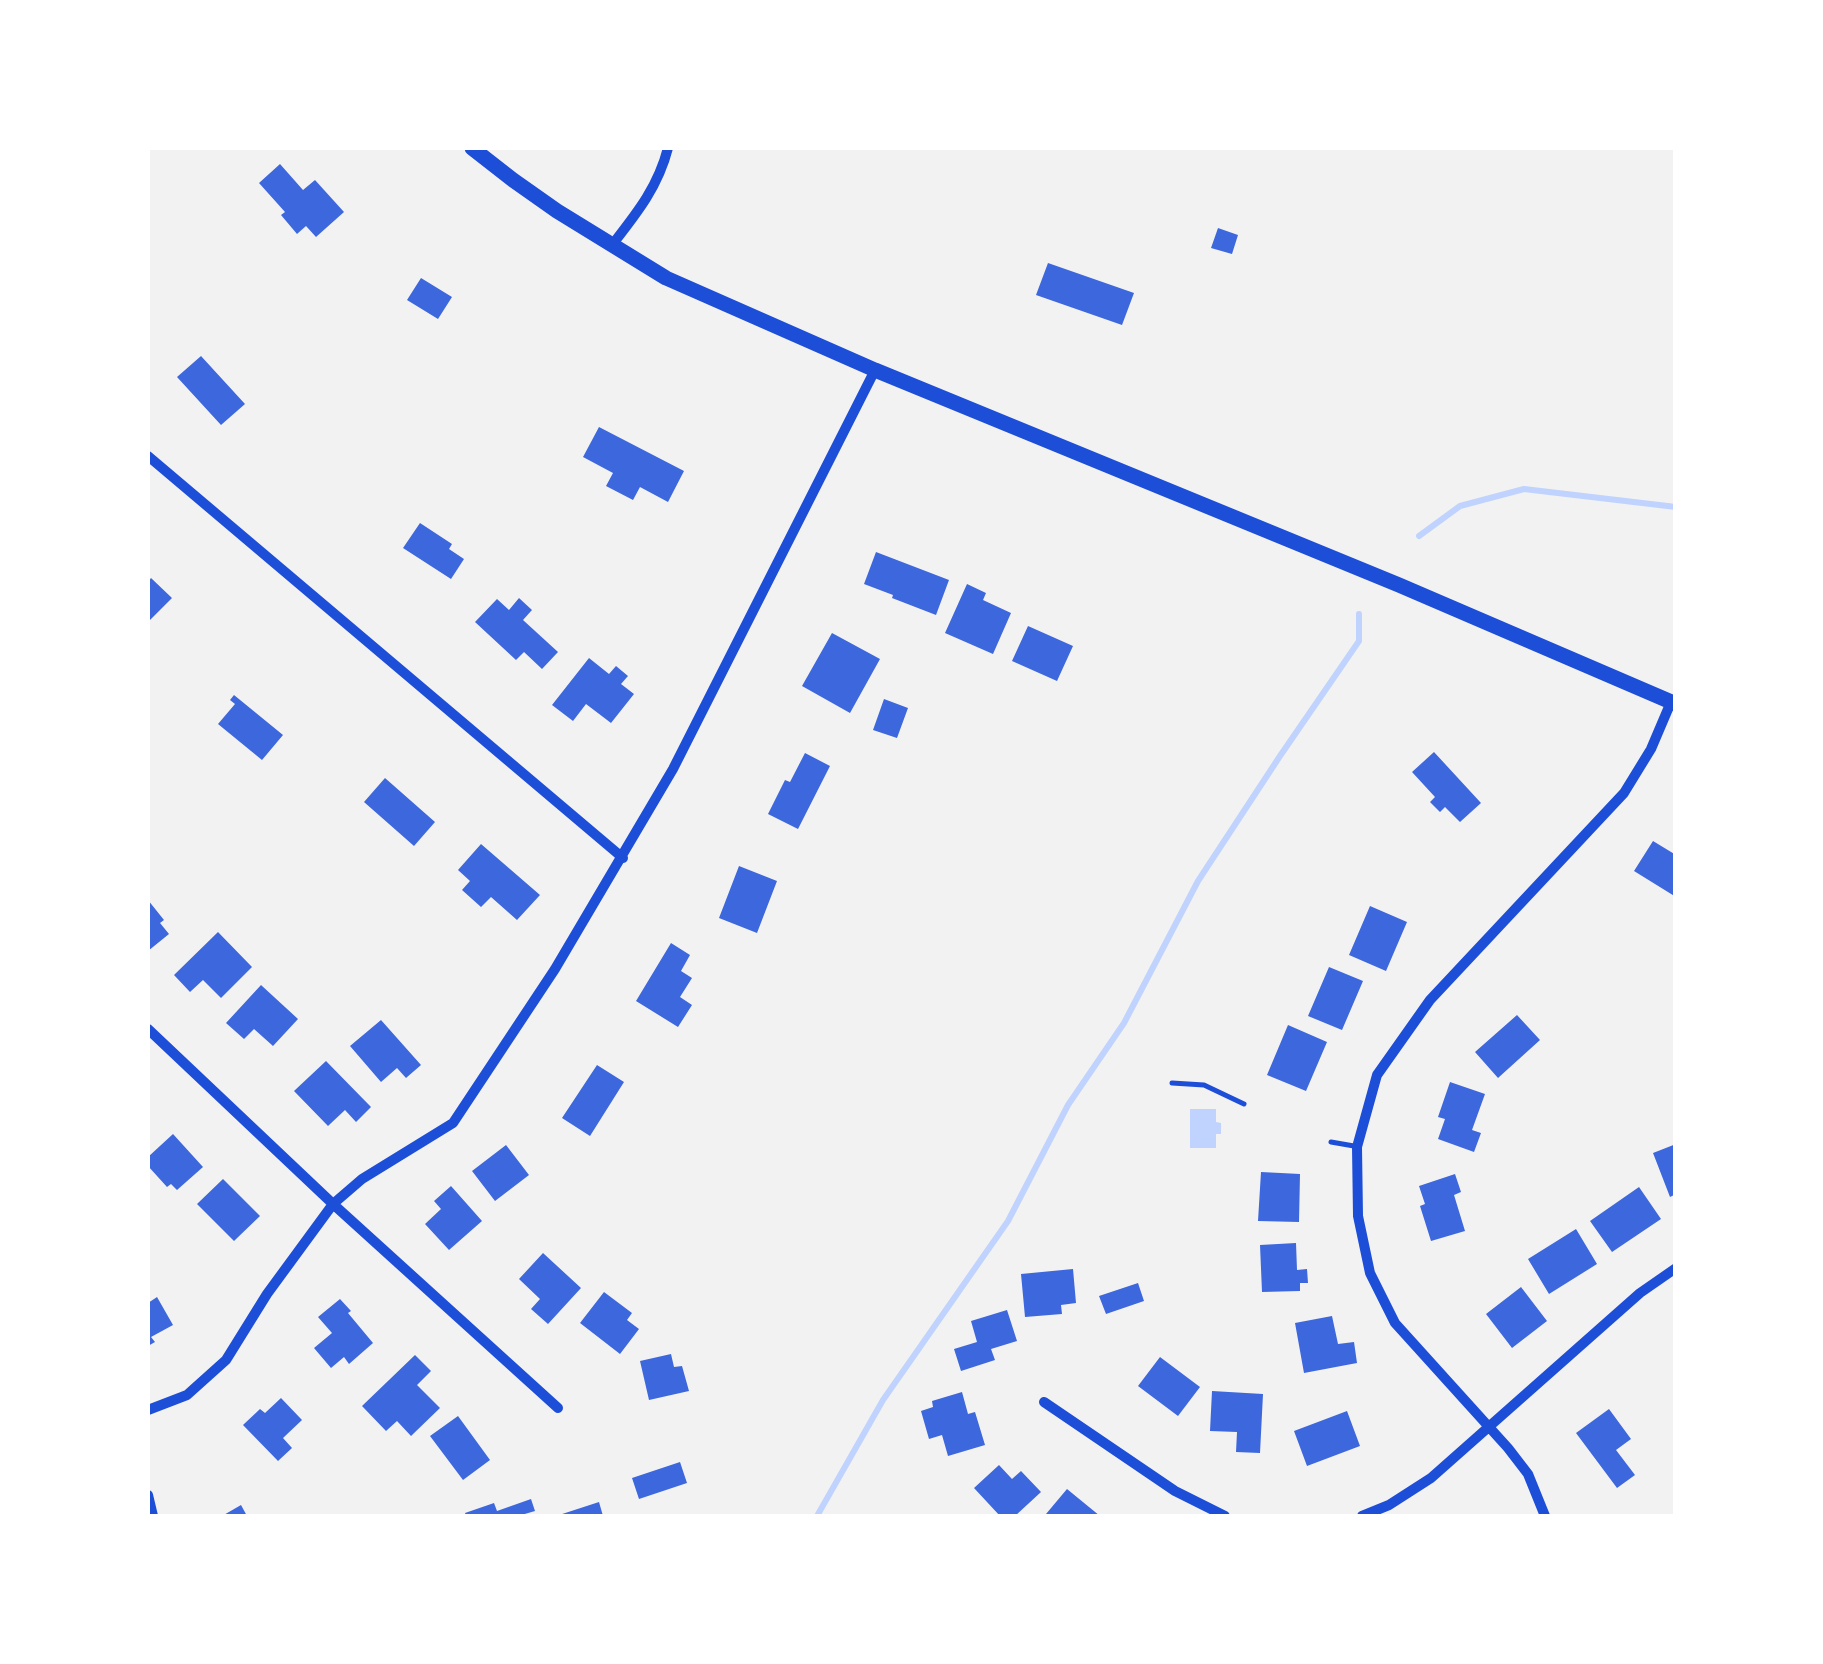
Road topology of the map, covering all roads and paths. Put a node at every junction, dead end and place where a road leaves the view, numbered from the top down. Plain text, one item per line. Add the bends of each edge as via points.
1 (472, 148) edge
2 (668, 148) edge
3 (612, 244) junction
4 (875, 370) junction
5 (148, 456) edge
6 (1673, 703) edge
7 (622, 858) junction
8 (148, 1029) edge
9 (1172, 1083) dead end
10 (1244, 1104) dead end
11 (1331, 1142) dead end
12 (1357, 1147) junction
13 (333, 1204) junction
14 (1676, 1268) edge
15 (1044, 1402) dead end
16 (558, 1408) dead end
17 (148, 1410) edge
18 (1487, 1428) junction
19 (148, 1495) edge
20 (152, 1516) edge
21 (1225, 1516) edge
22 (1362, 1516) edge
23 (1545, 1516) edge

1 - 3 main road
2 - 3 street via 662,173
3 - 4 main road via 666,278
4 - 6 main road
4 - 7 street
5 - 7 street
6 - 12 street via 1624,793 1430,1000 1377,1075
7 - 13 street via 453,1123
8 - 13 street
9 - 10 lane via 1204,1085
11 - 12 lane
12 - 18 street via 1358,1216 1370,1272 1394,1324
13 - 16 street
13 - 17 street via 226,1360 187,1395
14 - 18 street
15 - 21 street via 1175,1491
18 - 22 street via 1431,1478
18 - 23 street via 1528,1474
19 - 20 street

